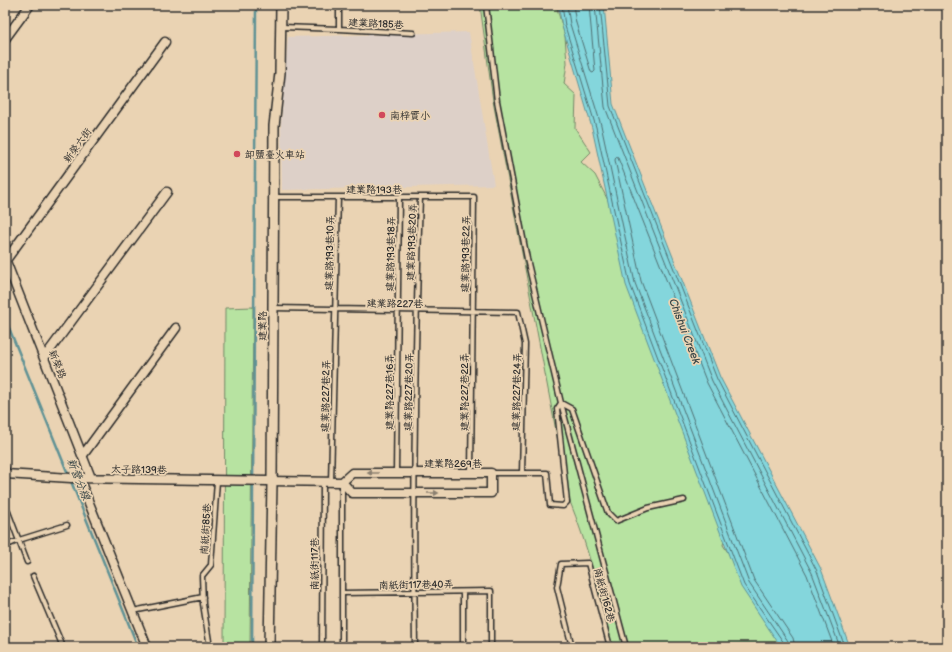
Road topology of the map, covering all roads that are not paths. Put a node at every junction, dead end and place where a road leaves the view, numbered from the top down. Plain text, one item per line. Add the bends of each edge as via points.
1 (30, 5) edge
2 (281, 5) edge
3 (339, 5) edge
4 (486, 5) edge
5 (281, 27) junction
6 (339, 29) junction
7 (413, 33) dead end
8 (5, 39) edge
9 (165, 42) dead end
10 (167, 192) dead end
11 (399, 196) junction
12 (274, 197) junction
13 (338, 197) junction
14 (420, 197) junction
15 (474, 197) joint
16 (5, 259) edge
17 (273, 308) junction
18 (336, 310) junction
19 (397, 311) junction
20 (417, 311) junction
21 (472, 312) junction
22 (518, 312) joint
23 (176, 328) dead end
24 (44, 358) junction
25 (561, 403) junction
26 (83, 455) junction
27 (5, 465) edge
28 (396, 473) junction
29 (415, 473) junction
30 (471, 473) junction
31 (522, 473) junction
32 (7, 474) edge
33 (491, 474) junction
34 (75, 478) junction
35 (91, 478) junction
36 (217, 481) junction
37 (272, 482) junction
38 (322, 482) junction
39 (331, 482) junction
40 (342, 482) junction
41 (414, 493) junction
42 (684, 500) dead end
43 (5, 504) edge
44 (67, 525) dead end
45 (19, 540) junction
46 (5, 546) edge
47 (27, 562) dead end
48 (34, 576) dead end
49 (414, 592) junction
50 (463, 592) junction
51 (342, 593) junction
52 (203, 597) junction
53 (132, 611) junction
54 (63, 647) edge
55 (146, 647) edge
56 (210, 647) edge
57 (269, 647) edge
58 (322, 647) edge
59 (342, 647) edge
60 (415, 647) edge
61 (463, 647) edge
62 (491, 647) edge
63 (572, 647) edge
64 (610, 647) edge
65 (626, 647) edge

1 - 8 street
2 - 5 street, 建業路
3 - 6 lane
4 - 25 lane via 498,108 527,259
5 - 6 lane, 建業路185巷
5 - 12 street, 建業路 via 280,73 274,126
6 - 7 lane, 建業路185巷
9 - 16 street, 新榮六街
10 - 24 street
11 - 13 lane, 建業路193巷
11 - 14 lane, 建業路193巷
11 - 19 lane, 建業路193巷18弄
12 - 13 lane, 建業路193巷
12 - 17 street, 建業路
13 - 18 lane, 建業路193巷10弄
14 - 15 lane, 建業路193巷
14 - 20 lane, 建業路193巷20弄
15 - 21 lane, 建業路193巷22弄
16 - 24 street, 新榮路
17 - 18 lane, 建業路227巷
17 - 37 street, 建業路
18 - 19 lane, 建業路227巷
18 - 39 lane, 建業路227巷2弄
19 - 20 lane, 建業路227巷
19 - 28 lane, 建業路227巷16弄
20 - 21 lane, 建業路227巷
20 - 29 lane, 建業路227巷20弄
21 - 22 lane, 建業路227巷
21 - 30 lane, 建業路227巷22弄
22 - 31 lane, 建業路227巷24弄 via 525,344
23 - 26 street
24 - 26 street, 新榮路
25 - 31 lane via 557,409 567,502 563,506 550,505 547,473
25 - 42 lane via 572,409 608,513 616,520 648,508
25 - 65 lane
26 - 35 street, 新榮路
27 - 32 lane
28 - 29 street, 建業路269巷
28 -> 40 street, 建業路269巷 via 352,473
29 - 30 street, 建業路269巷
29 - 41 lane, 建業路227巷20弄
30 - 33 street, 建業路269巷
31 - 33 lane
32 - 34 street, 太子路139巷
41 -> 33 street, 建業路269巷 via 491,492
34 - 35 street, 太子路139巷
34 - 53 street
35 - 36 street, 太子路139巷
36 - 37 street, 太子路139巷
36 - 52 lane, 南紙街85巷 via 211,565 202,576
37 - 38 street, 建業路269巷
37 - 57 street, 建業路
38 - 39 street, 建業路269巷
38 - 58 lane, 南紙街117巷
39 - 40 street, 建業路269巷
40 - 41 street, 建業路269巷 via 352,493
40 - 51 lane
41 - 49 lane, 建業路227巷20弄
43 - 45 lane
44 - 45 lane
45 - 46 lane
45 - 47 lane
48 - 54 lane
49 - 50 lane, 南紙街117巷40弄
49 - 51 lane, 南紙街117巷40弄
49 - 60 lane, 建業路227巷20弄
50 - 61 lane
50 - 62 lane, 南紙街117巷40弄 via 491,592
51 - 59 lane
52 - 53 lane
52 - 56 lane, 南紙街85巷
53 - 55 street
63 - 64 lane, 南紙街162巷 via 557,587 561,564 582,562 588,563

